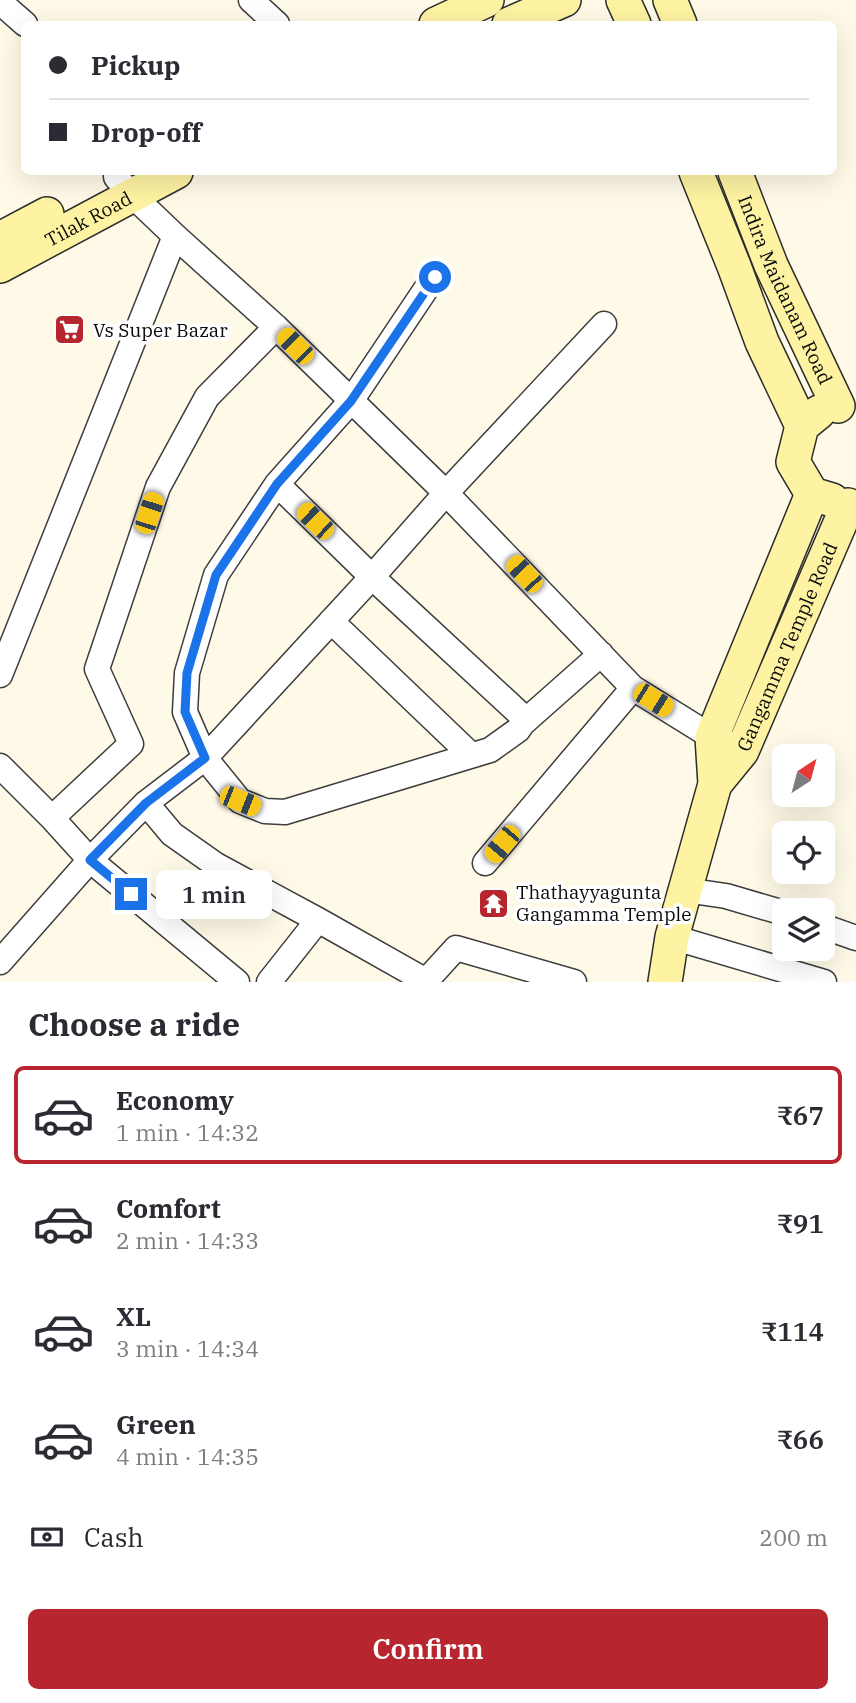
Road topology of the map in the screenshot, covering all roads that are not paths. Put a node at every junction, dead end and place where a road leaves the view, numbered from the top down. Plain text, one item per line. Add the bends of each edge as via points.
1 (251, 0) edge
2 (487, 0) edge
3 (623, 0) edge
4 (670, 0) edge
5 (0, 2) edge
6 (546, 3) edge
7 (22, 21) edge
8 (274, 21) edge
9 (442, 21) edge
10 (514, 21) edge
11 (633, 21) edge
12 (679, 21) edge
13 (159, 175) edge
14 (697, 175) edge
15 (736, 175) edge
16 (124, 181) edge
17 (175, 236) junction
18 (0, 239) edge
19 (0, 266) edge
20 (435, 277) dead end
21 (604, 324) dead end
22 (276, 327) junction
23 (351, 401) junction
24 (851, 407) edge
25 (802, 426) junction
26 (277, 484) junction
27 (446, 493) junction
28 (812, 494) junction
29 (852, 504) edge
30 (372, 577) junction
31 (331, 621) junction
32 (601, 654) junction
33 (0, 675) edge
34 (633, 688) junction
35 (522, 724) junction
36 (712, 737) junction
37 (742, 751) junction
38 (471, 755) junction
39 (205, 758) junction
40 (0, 766) edge
41 (715, 784) junction
42 (146, 803) junction
43 (52, 818) junction
44 (90, 860) junction
45 (485, 863) dead end
46 (685, 890) junction
47 (772, 909) edge
48 (318, 919) junction
49 (835, 931) edge
50 (672, 937) junction
51 (856, 938) edge
52 (0, 962) edge
53 (426, 981) edge
54 (237, 982) edge
55 (270, 982) edge
56 (574, 982) edge
57 (665, 982) edge
58 (824, 982) edge

1 - 8 street
2 - 9 main road
3 - 11 main road
4 - 12 main road
5 - 7 street
6 - 10 main road
13 - 16 main road, Tilak Road
14 - 25 main road via 762,342
15 - 24 main road, Indira Maidanam Road via 771,265
16 - 17 street
16 - 18 main road, Tilak Road
16 - 19 main road, Tilak Road
17 - 22 street
17 - 33 street
20 - 23 street
21 - 27 street
22 - 23 street
22 - 43 street via 207,397 158,487 97,669 131,744
23 - 26 street
23 - 27 street
24 - 25 main road via 818,412
25 - 28 main road via 793,462
26 - 30 street
26 - 39 street via 216,575 187,673 185,712
27 - 30 street
27 - 32 street
28 - 29 main road
28 - 36 main road, Gangamma Temple Road
29 - 37 main road, Gangamma Temple Road
30 - 31 street
30 - 35 street via 521,715
31 - 38 street
31 - 39 street
32 - 34 street
32 - 35 street
34 - 36 street
34 - 45 street
35 - 38 street via 490,750
36 - 37 street
36 - 41 main road, Gangamma Temple Road
37 - 41 main road, Gangamma Temple Road
38 - 39 street via 285,812 265,811 240,801
39 - 42 street
40 - 43 street
41 - 46 main road, Gangamma Temple Road
42 - 44 street
42 - 48 street via 172,834 216,865
43 - 44 street
44 - 52 street
44 - 54 street
46 - 47 street
46 - 50 main road, Gangamma Temple Road
48 - 53 street
48 - 55 street
49 - 51 street
50 - 57 main road, Gangamma Temple Road
50 - 58 street
53 - 56 street via 456,948

